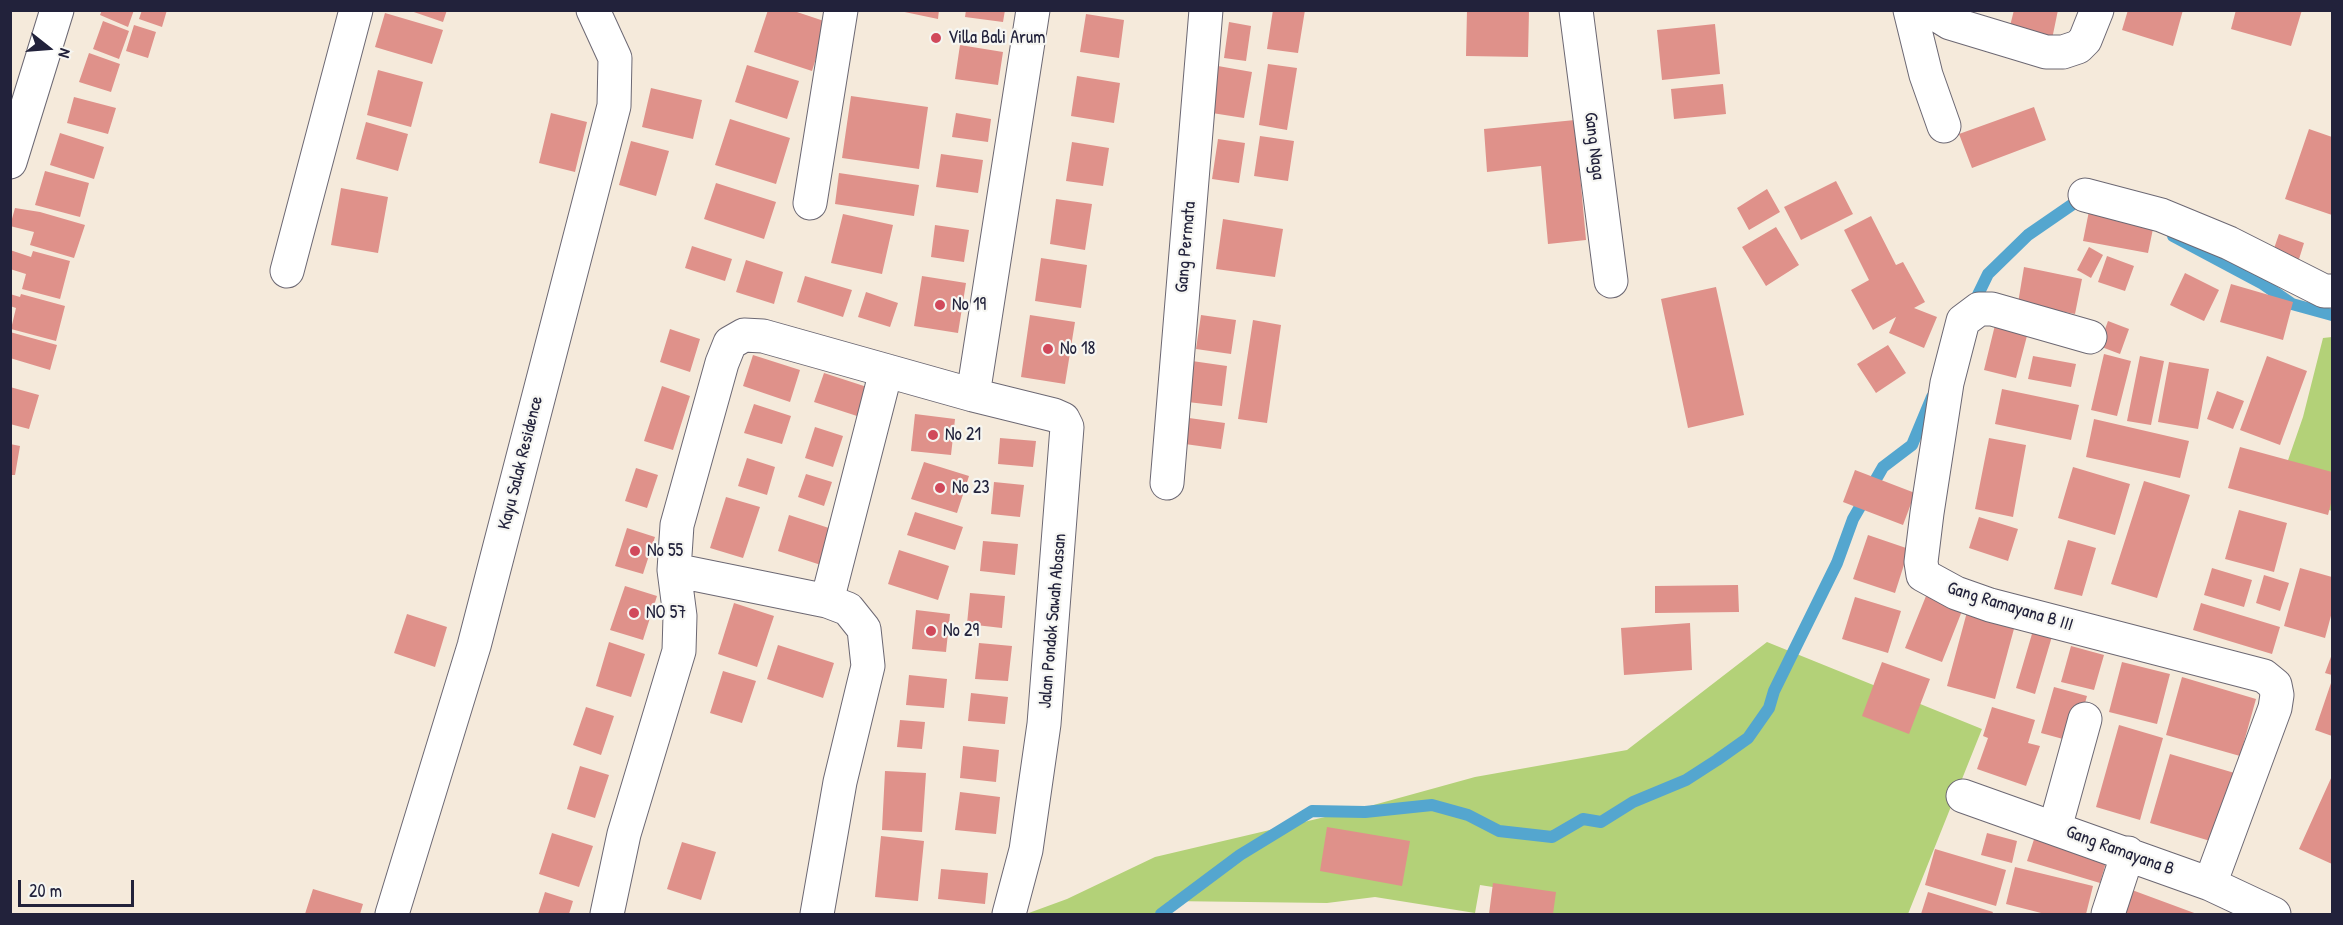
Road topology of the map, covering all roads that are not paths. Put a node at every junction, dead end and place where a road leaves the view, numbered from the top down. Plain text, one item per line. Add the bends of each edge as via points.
1 (57, 10) edge
2 (356, 10) edge
3 (593, 10) edge
4 (841, 10) edge
5 (1033, 10) edge
6 (1206, 10) edge
7 (1576, 10) edge
8 (1910, 10) edge
9 (1929, 10) edge
10 (2097, 10) edge
11 (1944, 126) dead end
12 (10, 162) edge
13 (2085, 195) dead end
14 (810, 203) dead end
15 (287, 271) dead end
16 (1611, 281) dead end
17 (2332, 291) edge
18 (2090, 337) dead end
19 (886, 371) junction
20 (973, 395) junction
21 (1167, 483) dead end
22 (674, 570) junction
23 (827, 601) junction
24 (2085, 720) dead end
25 (1963, 795) dead end
26 (2055, 828) junction
27 (2128, 853) junction
28 (2210, 884) junction
29 (392, 915) edge
30 (607, 915) edge
31 (817, 915) edge
32 (1009, 915) edge
33 (2108, 915) edge
34 (2274, 915) edge

1 - 12 street
2 - 15 street
3 - 29 street, Kayu Salak Residence via 615,58 614,106 474,646
4 - 14 street
5 - 20 street
6 - 21 street, Gang Permata
7 - 16 street, Gang Naga
8 - 11 street
9 - 10 street via 1950,23 2046,52 2063,52 2078,47 2085,39
13 - 17 street via 2162,215 2229,243 2324,291
18 - 28 street, Gang Ramayana B III via 1992,309 1979,309 1963,321 1947,383 1928,501 1923,575 1990,605 2264,676 2275,685 2275,708
19 - 20 street, Jalan Pondok Sawah Abasan
19 - 22 street, Jalan Pondok Sawah Abasan via 763,336 744,335 730,343 677,525
19 - 23 street
20 - 32 street, Jalan Pondok Sawah Abasan via 1054,415 1063,419 1067,427 1044,724 1026,850
22 - 23 street
22 - 30 street, Jalan Pondok Sawah Abasan via 680,616 679,651 624,834
23 - 31 street via 848,609 864,629 868,666 840,783
24 - 26 street
25 - 26 street, Gang Ramayana B
26 - 27 street, Gang Ramayana B
27 - 28 street, Gang Ramayana B
27 - 33 street
28 - 34 street, Gang Ramayana B

